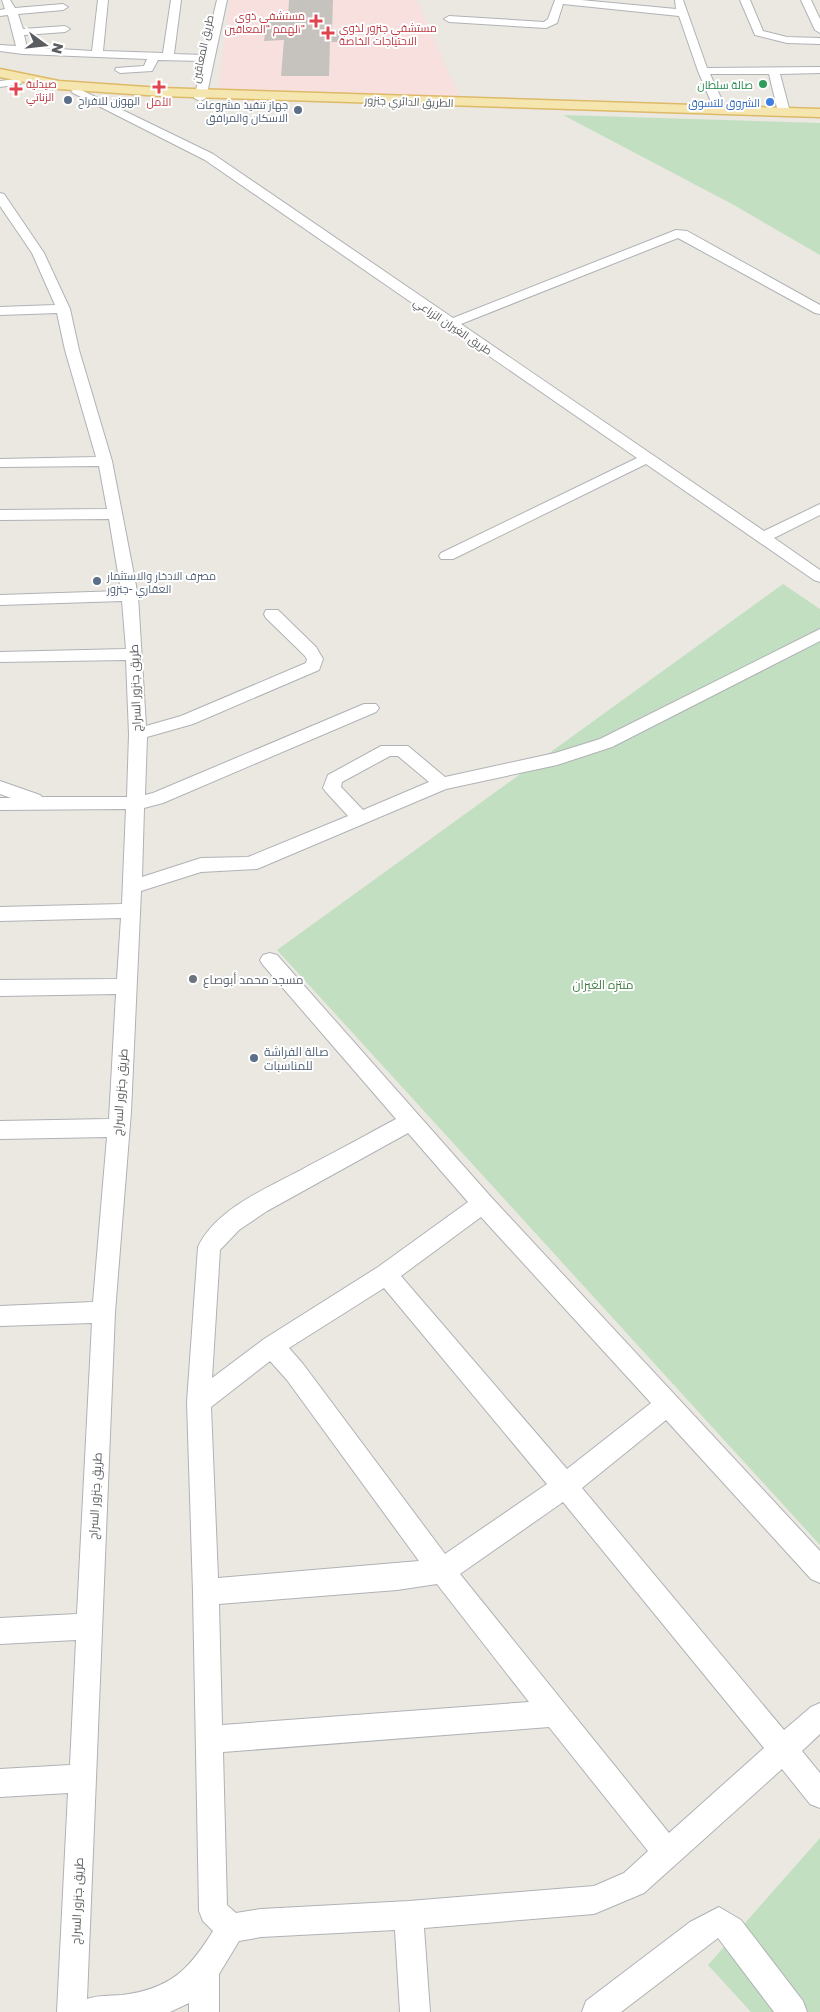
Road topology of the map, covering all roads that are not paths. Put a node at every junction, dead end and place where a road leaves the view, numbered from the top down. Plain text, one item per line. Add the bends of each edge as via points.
1 (5, 0) edge
2 (103, 0) edge
3 (176, 0) edge
4 (212, 0) edge
5 (222, 0) edge
6 (679, 0) edge
7 (744, 0) edge
8 (806, 0) edge
9 (553, 1) edge
10 (63, 7) dead end
11 (5, 12) edge
12 (683, 13) junction
13 (448, 19) dead end
14 (65, 29) dead end
15 (820, 30) edge
16 (19, 32) junction
17 (820, 41) edge
18 (0, 48) edge
19 (23, 51) junction
20 (97, 54) junction
21 (155, 55) junction
22 (168, 56) junction
23 (202, 58) junction
24 (120, 70) dead end
25 (774, 70) junction
26 (820, 70) edge
27 (703, 71) junction
28 (0, 73) edge
29 (0, 78) edge
30 (16, 82) junction
31 (0, 84) edge
32 (78, 91) junction
33 (198, 92) junction
34 (115, 94) junction
35 (103, 106) junction
36 (721, 111) junction
37 (784, 112) junction
38 (820, 113) edge
39 (820, 118) edge
40 (0, 197) edge
41 (7, 217) edge
42 (63, 309) junction
43 (820, 310) edge
44 (0, 311) edge
45 (450, 324) junction
46 (646, 458) junction
47 (105, 462) junction
48 (0, 463) edge
49 (820, 510) edge
50 (116, 514) junction
51 (0, 515) edge
52 (764, 538) junction
53 (447, 556) dead end
54 (820, 577) edge
55 (130, 596) junction
56 (0, 600) edge
57 (272, 614) dead end
58 (820, 634) edge
59 (135, 654) junction
60 (0, 657) edge
61 (370, 708) dead end
62 (138, 734) junction
63 (442, 784) junction
64 (0, 787) edge
65 (45, 803) junction
66 (136, 803) junction
67 (0, 804) edge
68 (361, 819) junction
69 (132, 887) junction
70 (130, 911) junction
71 (0, 914) edge
72 (270, 960) dead end
73 (127, 986) junction
74 (0, 988) edge
75 (410, 1121) junction
76 (118, 1128) junction
77 (0, 1130) edge
78 (483, 1204) junction
79 (386, 1274) junction
80 (104, 1312) junction
81 (0, 1316) edge
82 (272, 1346) junction
83 (199, 1402) junction
84 (666, 1406) junction
85 (565, 1486) junction
86 (442, 1570) junction
87 (820, 1570) edge
88 (206, 1592) junction
89 (89, 1626) junction
90 (0, 1631) edge
91 (555, 1713) junction
92 (820, 1716) edge
93 (209, 1740) junction
94 (782, 1748) junction
95 (82, 1778) junction
96 (0, 1783) edge
97 (820, 1794) edge
98 (668, 1854) junction
99 (409, 1915) junction
100 (231, 1928) junction
101 (204, 1971) junction
102 (72, 2012) edge
103 (92, 2012) edge
104 (204, 2012) edge
105 (415, 2012) edge
106 (596, 2012) edge
107 (792, 2012) edge

1 - 11 street
2 - 20 street
3 - 22 street
4 - 23 street, طريق المعاقين
5 - 33 street, طريق المعاقين
6 - 12 street
7 - 17 street via 759,33 787,40
8 - 15 street
9 - 12 street
9 - 13 street via 553,21 546,25
10 - 11 street
11 - 16 street
12 - 27 street
14 - 16 street
16 - 19 street
18 - 19 street
19 - 20 street
20 - 21 street
21 - 22 street
21 - 24 street via 148,69
22 - 23 street
23 - 33 street, طريق المعاقين
25 - 26 street
25 - 27 street
25 - 37 street
27 - 36 street
28 - 33 main road via 59,85 161,92 182,88
29 - 30 main road, الطريق الدائري جنزور
30 - 31 street
30 - 32 main road, الطريق الدائري جنزور
32 - 34 main road, الطريق الدائري جنزور
32 - 35 street, طريق الغيران الزراعي
33 - 34 main road, الطريق الدائري جنزور
33 - 36 main road, الطريق الدائري جنزور
33 - 39 main road, الطريق الدائري جنزور
34 - 35 street via 102,100
35 - 45 street, طريق الغيران الزراعي via 209,157
36 - 37 main road, الطريق الدائري جنزور
37 - 38 main road, الطريق الدائري جنزور
40 - 41 street, طريق جنزور السراج
41 - 42 street, طريق جنزور السراج via 41,259
42 - 44 street
42 - 47 street, طريق جنزور السراج
43 - 45 street via 683,234 676,234
45 - 46 street, طريق الغيران الزراعي
46 - 52 street, طريق الغيران الزراعي
46 - 53 street
47 - 48 street
47 - 50 street, طريق جنزور السراج
49 - 52 street
50 - 51 street
50 - 55 street, طريق جنزور السراج
52 - 54 street, طريق الغيران الزراعي
55 - 56 street
55 - 59 street, طريق جنزور السراج
57 - 62 street via 310,652 315,659 313,666 188,720
58 - 63 street via 606,743 557,759
59 - 60 street
59 - 62 street, طريق جنزور السراج
61 - 66 street via 157,799
62 - 66 street, طريق جنزور السراج
63 - 68 street
63 - 68 street via 402,750 387,750 334,779 332,788
64 - 65 street
65 - 66 street
65 - 67 street
66 - 69 street, طريق جنزور السراج
68 - 69 street via 250,864 201,865
69 - 70 street, طريق جنزور السراج
70 - 71 street
70 - 73 street, طريق جنزور السراج
72 - 75 street
73 - 74 street
73 - 76 street, طريق جنزور السراج
75 - 78 street
75 - 83 street via 252,1209 230,1223 209,1247
76 - 77 street
76 - 80 street, طريق جنزور السراج
78 - 79 street
78 - 84 street
79 - 82 street
79 - 85 street
80 - 81 street
80 - 89 street, طريق جنزور السراج
82 - 83 street
82 - 86 street
83 - 88 street
84 - 85 street
84 - 87 street
85 - 86 street
85 - 94 street
86 - 88 street via 396,1577
86 - 91 street
88 - 93 street
89 - 90 street
89 - 95 street, طريق جنزور السراج
91 - 93 street
91 - 98 street
92 - 94 street
93 - 100 street via 213,1911
94 - 97 street
94 - 98 street
95 - 96 street
95 - 102 street, طريق جنزور السراج
98 - 99 street via 634,1883 594,1900
99 - 100 street via 261,1923
99 - 105 street
100 - 101 street
101 - 103 street via 184,1989 161,2001 126,2010
101 - 104 street
106 - 107 street via 718,1921 731,1930

